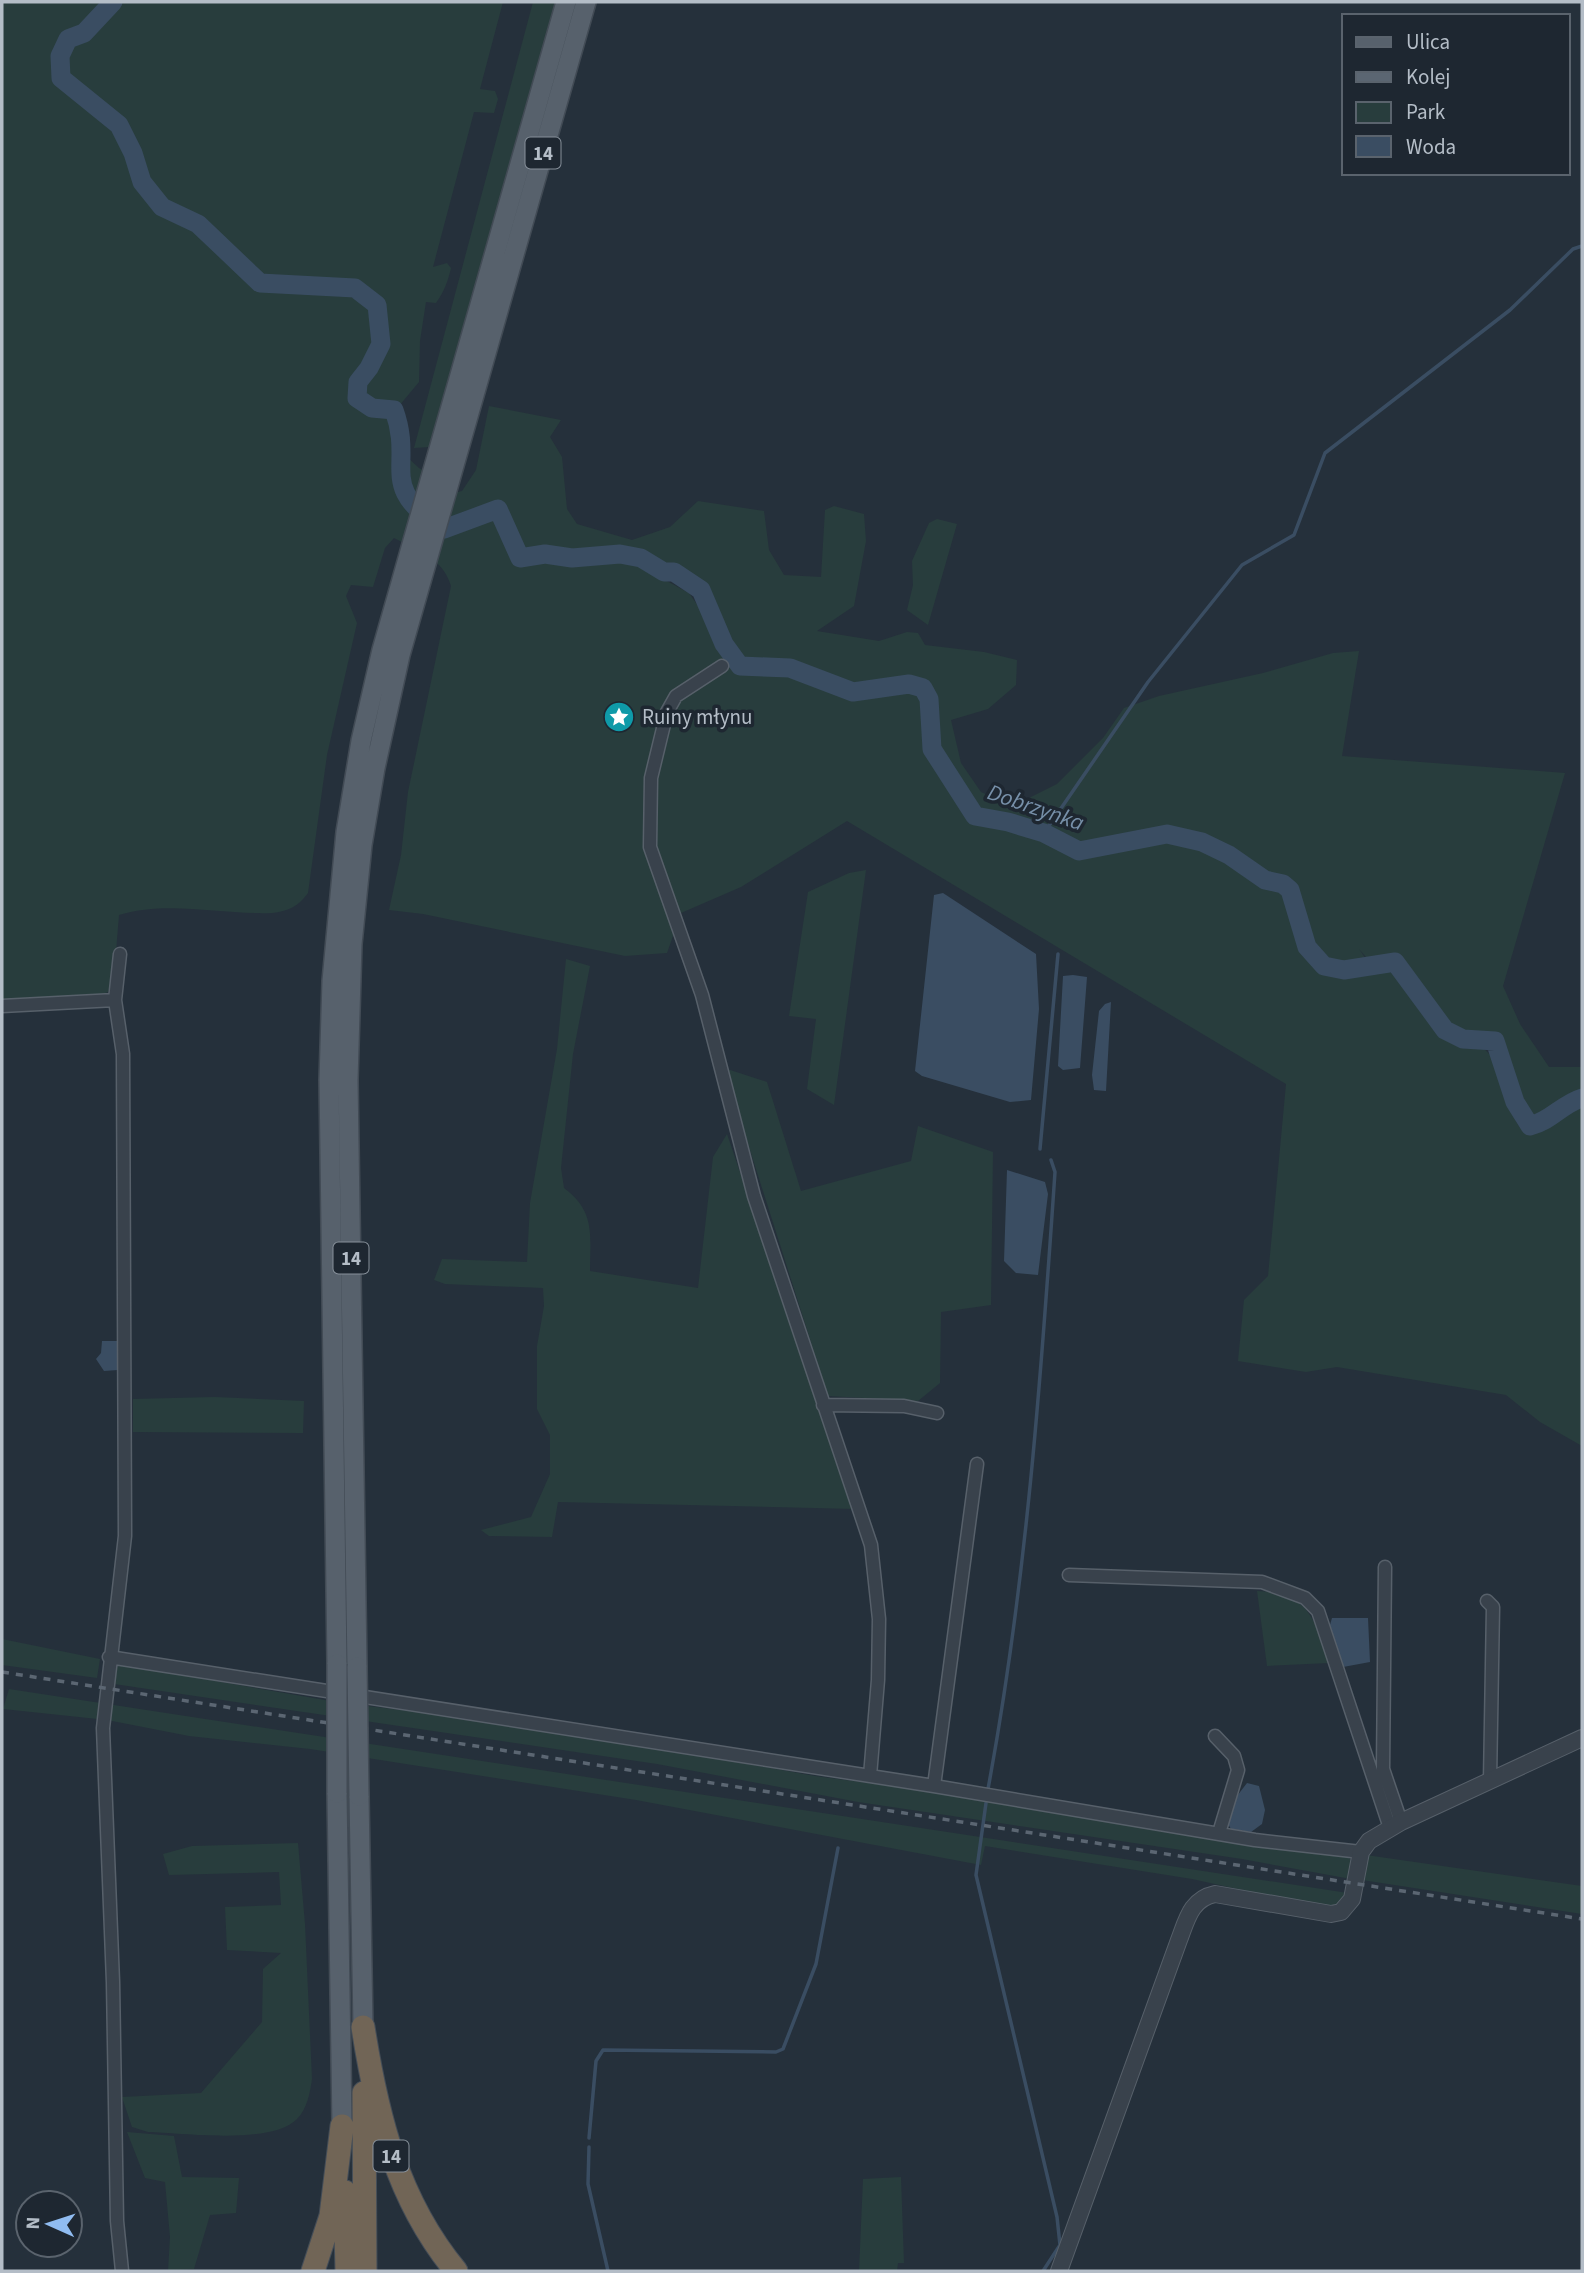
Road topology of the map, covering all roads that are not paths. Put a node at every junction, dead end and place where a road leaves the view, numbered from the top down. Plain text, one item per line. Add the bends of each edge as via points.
1 (566, 2) edge
2 (586, 2) edge
3 (722, 666) dead end
4 (120, 954) dead end
5 (115, 1000) junction
6 (2, 1006) edge
7 (823, 1405) junction
8 (937, 1413) dead end
9 (977, 1464) dead end
10 (1385, 1567) dead end
11 (1069, 1575) dead end
12 (1488, 1601) dead end
13 (109, 1657) junction
14 (1215, 1735) dead end
15 (1582, 1738) edge
16 (870, 1776) junction
17 (1490, 1781) junction
18 (934, 1786) junction
19 (1396, 1825) junction
20 (1219, 1833) junction
21 (1361, 1852) junction
22 (363, 2027) junction
23 (342, 2126) junction
24 (122, 2271) edge
25 (313, 2271) edge
26 (347, 2271) edge
27 (365, 2271) edge
28 (456, 2271) edge
29 (1059, 2271) edge

1 - 23 main road, 14, bridge via 409,551 359,752 344,845 329,1080
2 - 22 main road, 14, bridge via 397,667 362,845 352,957 348,1092
3 - 7 street via 676,696 667,712 651,778 650,847 702,995 754,1196
4 - 5 street
5 - 6 street
5 - 13 street via 123,1054 126,1430 125,1536
7 - 8 street via 904,1406
7 - 16 street via 864,1520 878,1588 878,1680
9 - 18 street
10 - 19 street via 1383,1769
11 - 19 street via 1262,1582 1305,1598 1318,1611
12 - 17 street via 1493,1607
13 - 16 street
13 - 24 street via 103,1728
14 - 20 street via 1234,1756 1238,1770
15 - 17 street
16 - 18 street
17 - 19 street
18 - 20 street
19 - 21 street via 1369,1841
20 - 21 street
21 - 29 street via 1352,1899 1341,1912 1215,1894 1195,1903
22 - 27 highway
22 - 28 highway, 14 via 374,2098 392,2160 424,2224
23 - 25 highway via 331,2216
23 - 26 highway, 14

